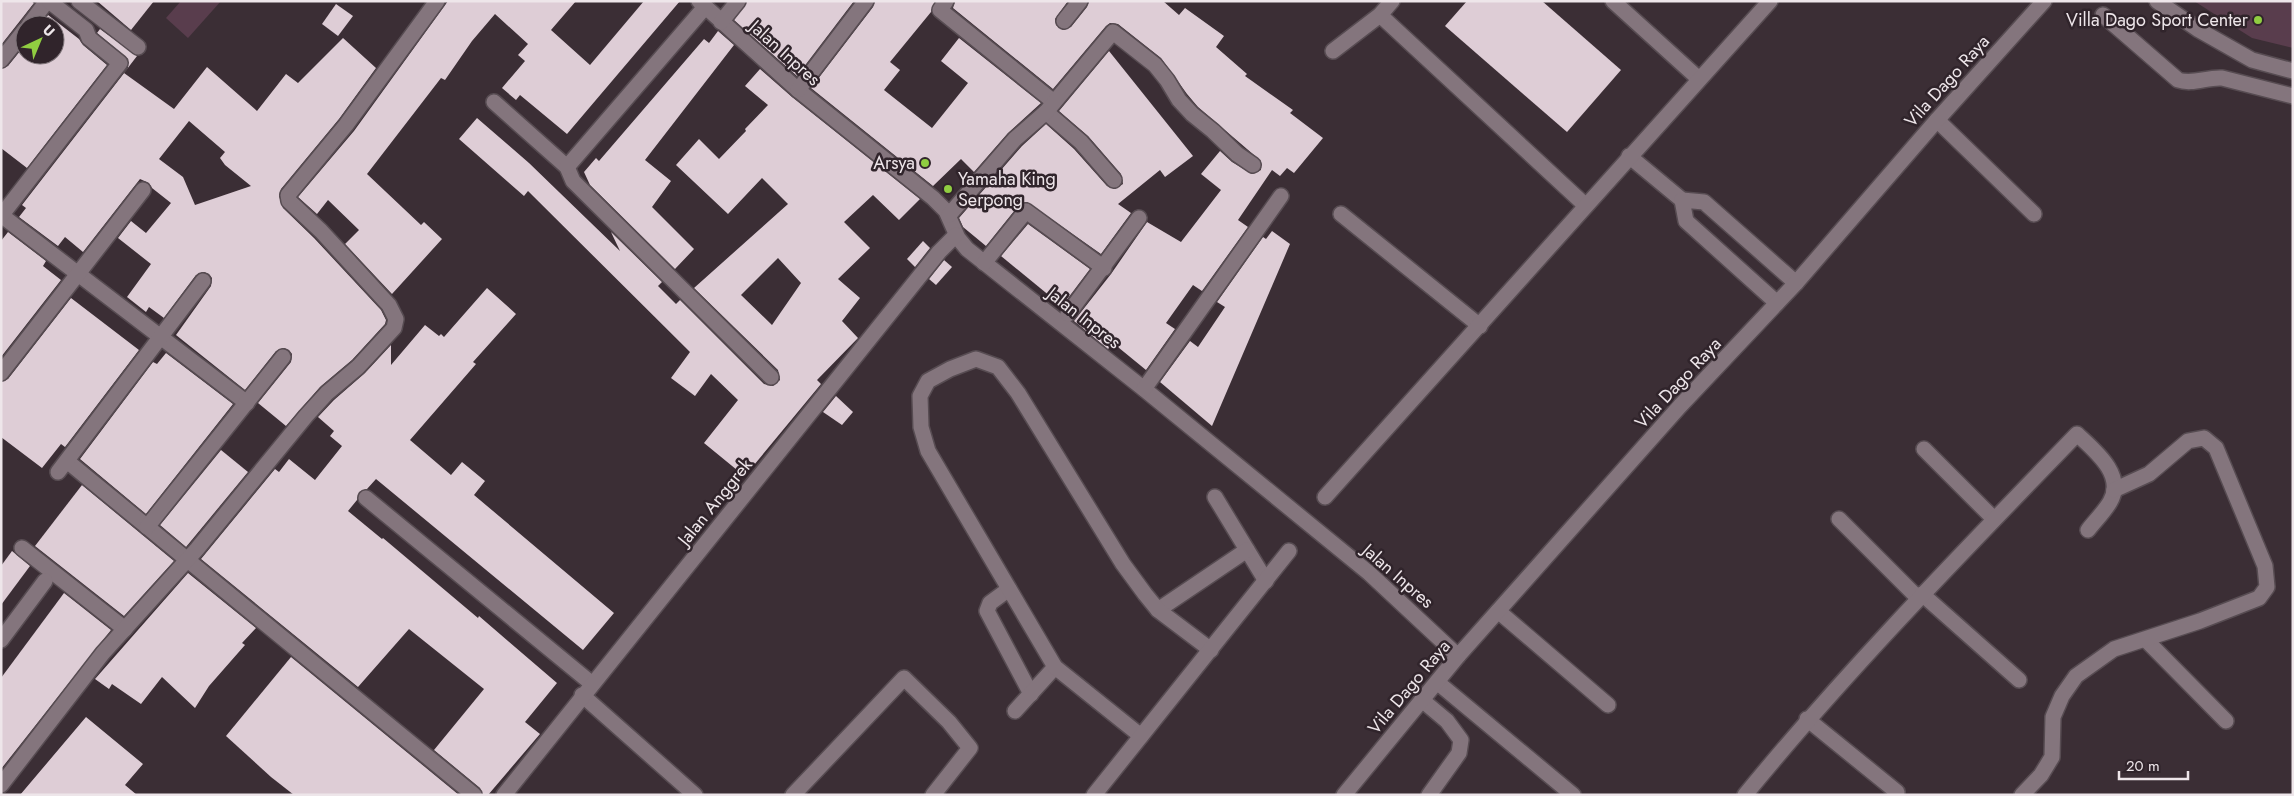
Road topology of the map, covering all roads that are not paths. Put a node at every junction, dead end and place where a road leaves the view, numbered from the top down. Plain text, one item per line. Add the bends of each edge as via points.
1 (48, 1) edge
2 (80, 1) edge
3 (437, 1) edge
4 (738, 1) edge
5 (866, 1) edge
6 (946, 1) edge
7 (1080, 1) edge
8 (1392, 1) edge
9 (1613, 1) edge
10 (1770, 1) edge
11 (2044, 1) edge
12 (2158, 1) edge
13 (702, 4) edge
14 (1380, 14) junction
15 (37, 15) edge
16 (2103, 15) dead end
17 (1064, 21) dead end
18 (722, 22) junction
19 (15, 42) edge
20 (138, 47) dead end
21 (1333, 52) dead end
22 (1, 60) edge
23 (2293, 71) edge
24 (1699, 79) junction
25 (798, 90) junction
26 (2293, 96) edge
27 (494, 102) dead end
28 (1050, 107) junction
29 (1937, 120) junction
30 (1629, 156) junction
31 (1253, 165) dead end
32 (567, 167) junction
33 (1114, 180) dead end
34 (143, 190) dead end
35 (1281, 196) dead end
36 (1682, 200) junction
37 (1586, 205) junction
38 (1341, 214) dead end
39 (2034, 214) dead end
40 (2, 215) edge
41 (949, 215) junction
42 (1139, 218) dead end
43 (956, 235) junction
44 (984, 263) junction
45 (1104, 268) junction
46 (78, 274) junction
47 (203, 281) dead end
48 (1796, 283) junction
49 (1777, 303) junction
50 (1068, 314) dead end
51 (1480, 326) junction
52 (162, 338) junction
53 (283, 357) dead end
54 (1, 373) edge
55 (771, 377) dead end
56 (1144, 389) junction
57 (246, 403) junction
58 (1924, 449) dead end
59 (2114, 490) junction
60 (1215, 497) dead end
61 (1325, 497) dead end
62 (366, 498) dead end
63 (1839, 519) dead end
64 (1994, 519) junction
65 (147, 527) junction
66 (2088, 530) dead end
67 (22, 548) dead end
68 (1247, 550) junction
69 (1289, 551) dead end
70 (188, 561) junction
71 (45, 581) dead end
72 (1266, 581) junction
73 (1009, 589) junction
74 (1920, 596) junction
75 (1158, 610) junction
76 (1498, 612) junction
77 (125, 629) junction
78 (1, 640) edge
79 (2146, 640) junction
80 (1210, 650) junction
81 (1458, 656) junction
82 (1055, 667) junction
83 (2019, 680) dead end
84 (1437, 682) junction
85 (586, 689) junction
86 (1031, 694) junction
87 (1422, 700) junction
88 (1608, 705) dead end
89 (1016, 711) dead end
90 (1807, 719) junction
91 (2226, 721) dead end
92 (1141, 736) junction
93 (1, 785) edge
94 (1897, 792) dead end
95 (1434, 793) edge
96 (474, 795) edge
97 (504, 795) edge
98 (695, 795) edge
99 (794, 795) edge
100 (933, 795) edge
101 (1094, 795) edge
102 (1344, 795) edge
103 (1573, 795) edge
104 (1745, 795) edge
105 (2022, 795) edge

1 - 15 street
1 - 40 street via 86,30 89,38 120,63
2 - 20 street
3 - 70 street via 346,125 288,195 289,201 389,305 396,323 358,368 327,393 306,416
4 - 18 street
5 - 25 street
6 - 28 street via 940,10
7 - 17 street
8 - 14 street
9 - 24 street
10 - 24 street
11 - 29 street, Vila Dago Raya
12 - 23 street via 2199,30 2252,60
13 - 18 street, Jalan Inpres
13 - 32 street
14 - 21 street
14 - 37 street
16 - 26 street via 2178,80 2188,83 2222,78
18 - 25 street, Jalan Inpres
19 - 22 street
24 - 30 street
25 - 41 street, Jalan Inpres via 905,174
27 - 32 street
28 - 31 street via 1113,32 1155,65 1178,100 1192,114
28 - 33 street
28 - 41 street via 1015,139
29 - 39 street
29 - 48 street, Vila Dago Raya
30 - 36 street
30 - 37 street
32 - 55 street via 573,181
34 - 46 street
35 - 56 street
36 - 48 street via 1704,202
36 - 49 street via 1686,221
37 - 51 street
38 - 51 street
40 - 46 street
41 - 43 street, Jalan Inpres
42 - 45 street
43 - 44 street, Jalan Inpres
43 - 85 street, Jalan Anggrek
44 - 45 street via 1026,211
44 - 56 street, Jalan Inpres
45 - 50 street
46 - 52 street
46 - 54 street
47 - 52 street
48 - 49 street, Vila Dago Raya
49 - 76 street, Vila Dago Raya via 1680,406
51 - 61 street
52 - 57 street
52 - 65 street via 63,467
53 - 57 street
56 - 81 street, Jalan Inpres via 1368,573
57 - 65 street
58 - 64 street
59 - 64 street via 2114,478 2102,457 2076,434
59 - 66 street via 2110,501
59 - 79 street via 2149,474 2188,441 2204,438 2216,448 2264,566 2267,587 2259,598
60 - 68 street
62 - 85 street
63 - 74 street
64 - 74 street
65 - 70 street
67 - 77 street
68 - 72 street
68 - 75 street
69 - 72 street
70 - 77 street
70 - 96 street
71 - 78 street
72 - 80 street
73 - 75 street via 928,451 921,428 920,396 928,381 976,359 998,367 1018,393 1123,564
73 - 82 street
73 - 86 street via 990,603 988,611
74 - 83 street
74 - 90 street
75 - 80 street
76 - 81 street, Vila Dago Raya
76 - 88 street
77 - 93 street via 102,653
79 - 91 street
79 - 105 street via 2114,649 2076,676 2053,717 2052,757 2041,775
80 - 92 street
81 - 84 street, Vila Dago Raya
82 - 86 street
82 - 92 street
84 - 87 street, Vila Dago Raya
84 - 103 street
85 - 97 street, Jalan Anggrek
85 - 98 street
86 - 89 street
87 - 95 street via 1447,721 1461,740 1459,753
87 - 102 street, Vila Dago Raya
90 - 94 street
90 - 104 street
92 - 101 street
99 - 100 street via 904,678 949,722 970,748

